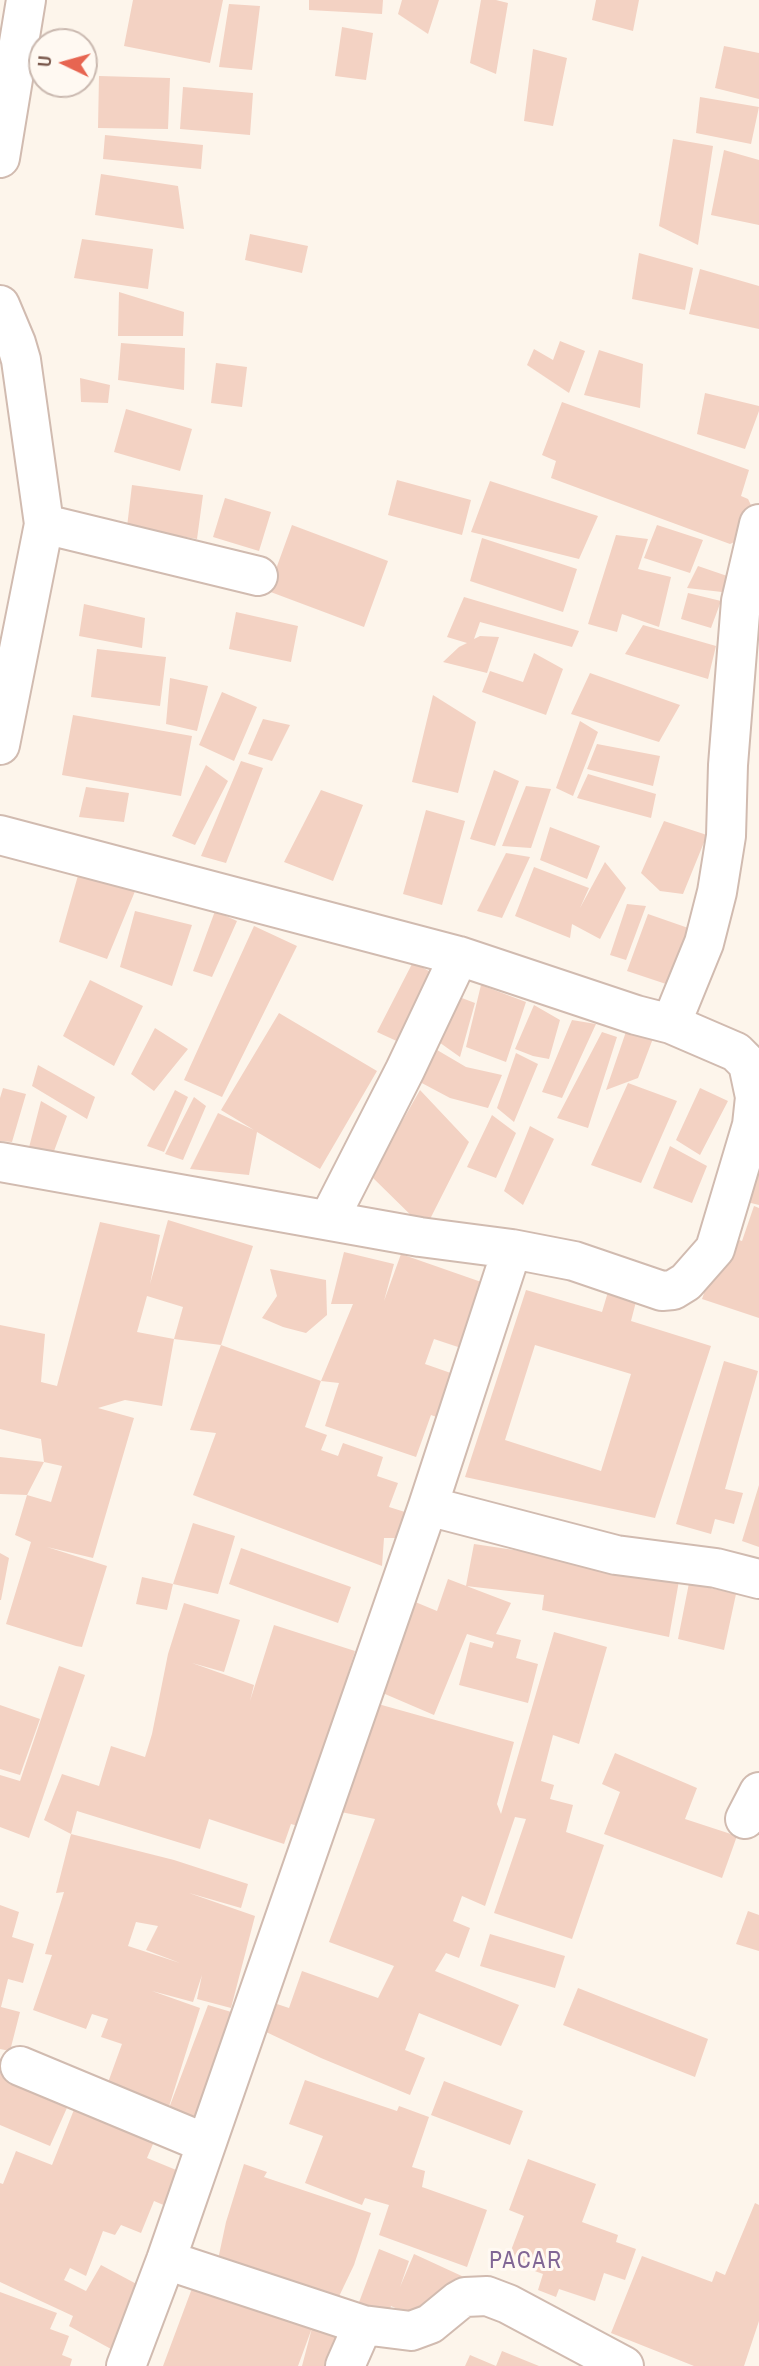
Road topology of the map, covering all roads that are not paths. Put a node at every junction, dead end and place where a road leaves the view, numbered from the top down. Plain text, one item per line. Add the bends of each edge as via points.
1 (26, 0) edge
2 (0, 158) edge
3 (0, 305) edge
4 (44, 524) junction
5 (759, 524) edge
6 (258, 576) dead end
7 (750, 604) edge
8 (0, 745) edge
9 (0, 835) edge
10 (458, 956) junction
11 (671, 1024) junction
12 (756, 1126) edge
13 (0, 1162) edge
14 (329, 1219) junction
15 (505, 1270) junction
16 (428, 1506) junction
17 (759, 1580) edge
18 (20, 2066) dead end
19 (205, 2143) junction
20 (166, 2260) junction
21 (363, 2325) junction
22 (125, 2366) edge
23 (345, 2366) edge
24 (624, 2366) edge

1 - 2 street
3 - 4 street via 21,360
4 - 6 street
4 - 8 street
5 - 7 street
7 - 11 street via 728,765 726,836 717,892 704,943
9 - 10 street
10 - 11 street
10 - 14 street
11 - 12 street via 736,1052 748,1064
12 - 15 street via 715,1249 673,1290 662,1291 574,1261
13 - 14 street
14 - 15 street via 421,1237
15 - 16 street
16 - 17 street via 616,1555 716,1568
16 - 19 street
18 - 19 street
19 - 20 street
20 - 21 street
20 - 22 street
21 - 23 street
21 - 24 street via 411,2331 430,2324 465,2297 487,2296

